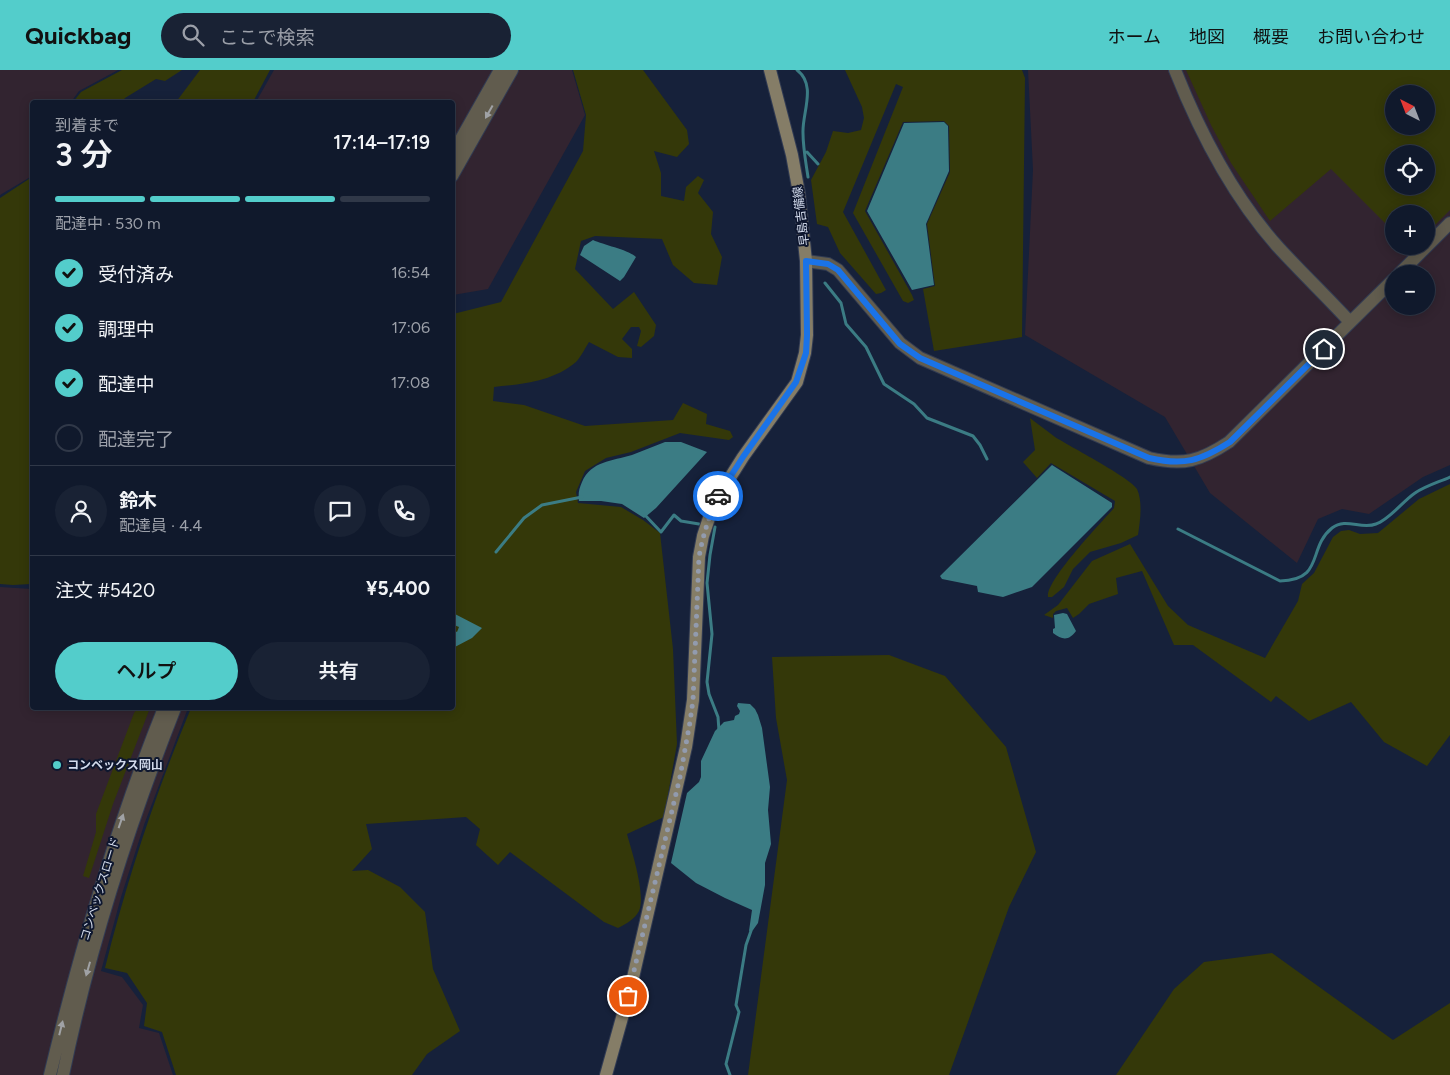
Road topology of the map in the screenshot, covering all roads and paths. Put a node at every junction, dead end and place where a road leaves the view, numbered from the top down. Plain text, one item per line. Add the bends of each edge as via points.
1 (500, 70) edge
2 (512, 70) edge
3 (770, 70) edge
4 (1175, 70) edge
5 (455, 150) edge
6 (455, 171) edge
7 (1450, 223) edge
8 (806, 261) junction
9 (1408, 265) edge
10 (1385, 288) edge
11 (1350, 322) junction
12 (163, 710) edge
13 (174, 710) edge
14 (50, 1075) edge
15 (63, 1075) edge
16 (606, 1075) edge

1 - 5 street
2 -> 6 street
3 - 8 main road, 早島吉備線 via 792,155
4 - 11 street via 1203,132 1251,213 1278,247
7 - 9 street
8 - 11 street via 828,264 838,270 900,344 920,358 1149,458 1167,462 1194,461 1230,442
8 - 16 main road, 早島吉備線 via 806,353 796,382 730,477 710,514 703,536 699,557 693,700 686,747 641,946
10 - 11 street
14 -> 12 street, コンベックスロード via 112,847
13 -> 15 street, コンベックスロード via 150,772 101,922 76,1010

